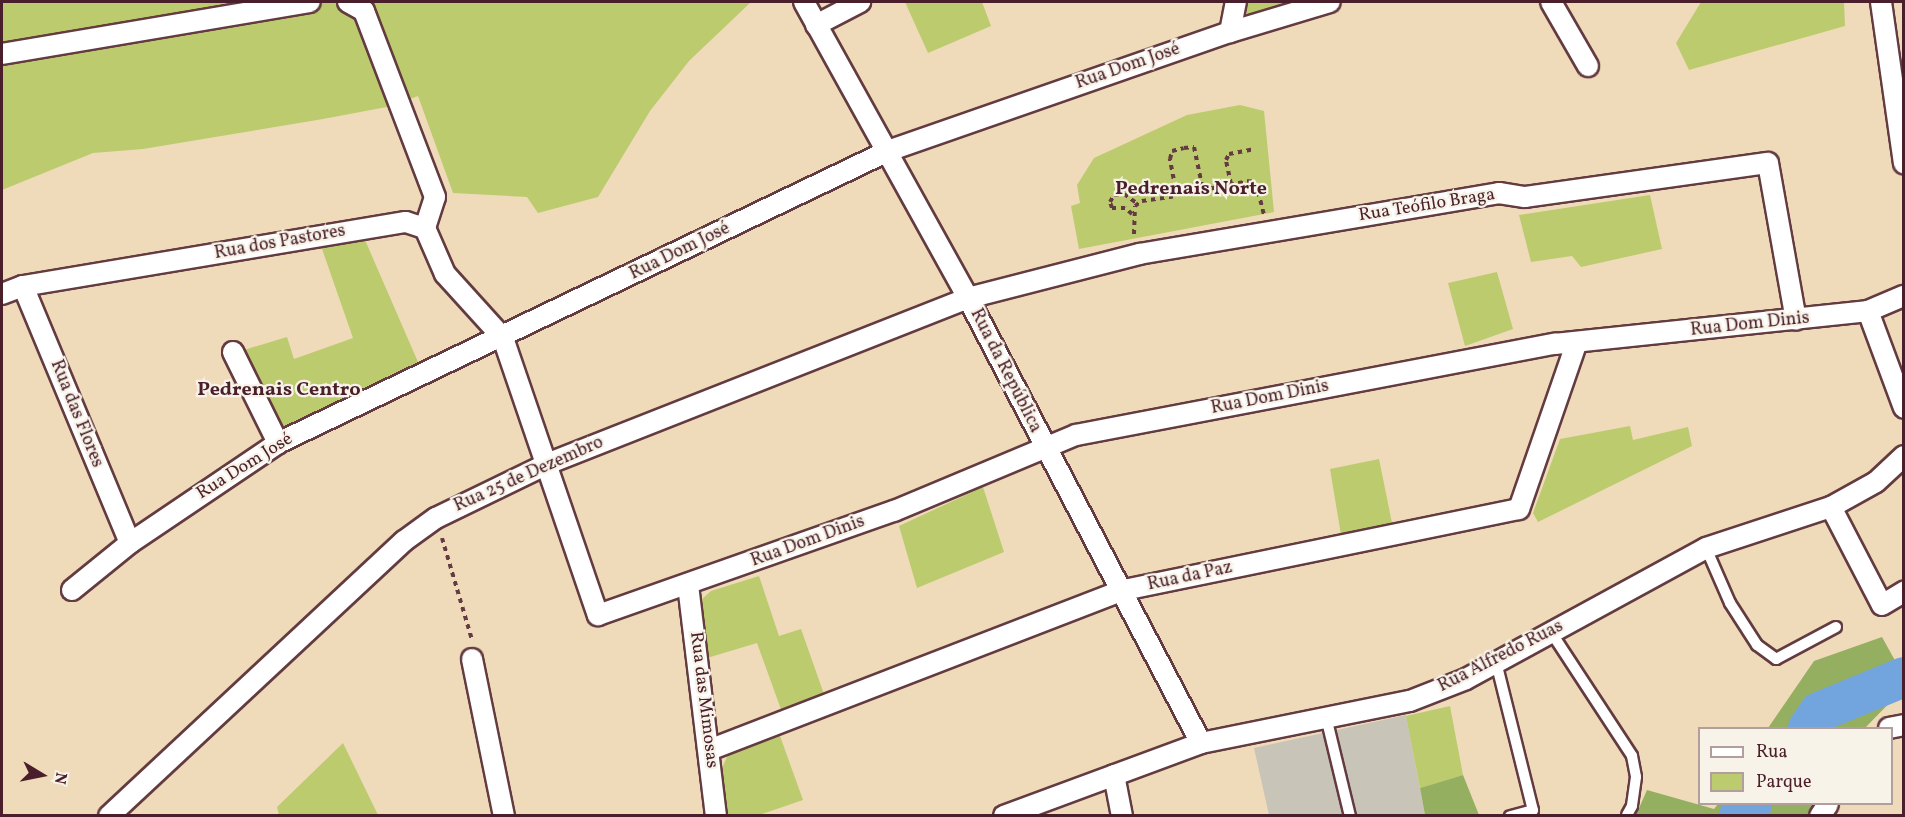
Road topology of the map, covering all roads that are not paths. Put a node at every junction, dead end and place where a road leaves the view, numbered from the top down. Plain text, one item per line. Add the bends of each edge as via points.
1 (310, 2) edge
2 (348, 2) edge
3 (804, 2) edge
4 (860, 2) edge
5 (1236, 2) edge
6 (1330, 2) edge
7 (1551, 2) edge
8 (1881, 2) edge
9 (816, 25) junction
10 (1230, 32) junction
11 (2, 54) edge
12 (1588, 66) dead end
13 (888, 151) junction
14 (1904, 163) edge
15 (424, 228) junction
16 (23, 286) junction
17 (2, 294) edge
18 (1904, 296) edge
19 (968, 298) junction
20 (1868, 311) junction
21 (1796, 320) junction
22 (503, 338) junction
23 (1576, 344) junction
24 (233, 352) dead end
25 (1904, 408) edge
26 (278, 443) junction
27 (1045, 447) junction
28 (1904, 456) edge
29 (548, 464) junction
30 (1831, 507) junction
31 (129, 543) junction
32 (1706, 548) junction
33 (688, 585) junction
34 (72, 590) dead end
35 (1124, 590) junction
36 (1904, 592) edge
37 (1836, 627) dead end
38 (1551, 632) junction
39 (472, 659) road end
40 (1496, 662) junction
41 (1326, 717) junction
42 (1201, 743) junction
43 (709, 750) junction
44 (1114, 775) junction
45 (1627, 815) edge
46 (109, 816) edge
47 (504, 816) edge
48 (716, 816) edge
49 (1004, 816) edge
50 (1122, 816) edge
51 (1350, 816) edge
52 (1510, 816) edge

1 - 11 street
2 - 15 street via 364,11 435,197
3 - 9 street, Rua da República
4 - 9 street
5 - 10 street
6 - 10 street, Rua Dom José
7 - 12 street
8 - 14 street
9 - 13 street, Rua da República
10 - 13 street, Rua Dom José
13 - 19 street, Rua da República
13 - 22 street, Rua Dom José
15 - 16 street, Rua dos Pastores via 406,222
15 - 22 street via 445,274
16 - 17 street, Rua dos Pastores
16 - 31 street, Rua das Flores
18 - 20 street, Rua Dom Dinis
19 - 21 street, Rua Teófilo Braga via 1139,254 1499,193 1525,197 1768,163
19 - 27 street, Rua da República
19 - 29 street, Rua 25 de Dezembro
20 - 21 street, Rua Dom Dinis
20 - 25 street
21 - 23 street, Rua Dom Dinis
22 - 26 street, Rua Dom José
22 - 29 street
23 - 27 street, Rua Dom Dinis via 1554,344 1087,433
23 - 35 street, Rua da Paz via 1519,509
24 - 26 street
26 - 31 street, Rua Dom José
27 - 33 street, Rua Dom Dinis via 997,463 894,511
27 - 35 street, Rua da República
28 - 30 street, Rua Alfredo Ruas via 1876,482
29 - 33 street, Rua Dom Dinis via 598,615
29 - 46 street, Rua 25 de Dezembro via 483,492 404,541
30 - 32 street, Rua Alfredo Ruas
30 - 36 street via 1882,605
31 - 34 street, Rua Dom José
32 - 37 lane via 1730,603 1758,645 1776,659
32 - 38 street, Rua Alfredo Ruas
33 - 43 street, Rua das Mimosas
35 - 42 street, Rua da República
35 - 43 street, Rua da Paz
38 - 40 street, Rua Alfredo Ruas
38 - 45 lane via 1632,756 1636,777
39 - 47 street
40 - 41 street, Rua Alfredo Ruas via 1410,701
40 - 52 lane via 1533,810
41 - 42 street, Rua Alfredo Ruas
41 - 51 lane
42 - 44 street, Rua Alfredo Ruas
43 - 48 street, Rua das Mimosas
44 - 49 street, Rua Alfredo Ruas
44 - 50 street

